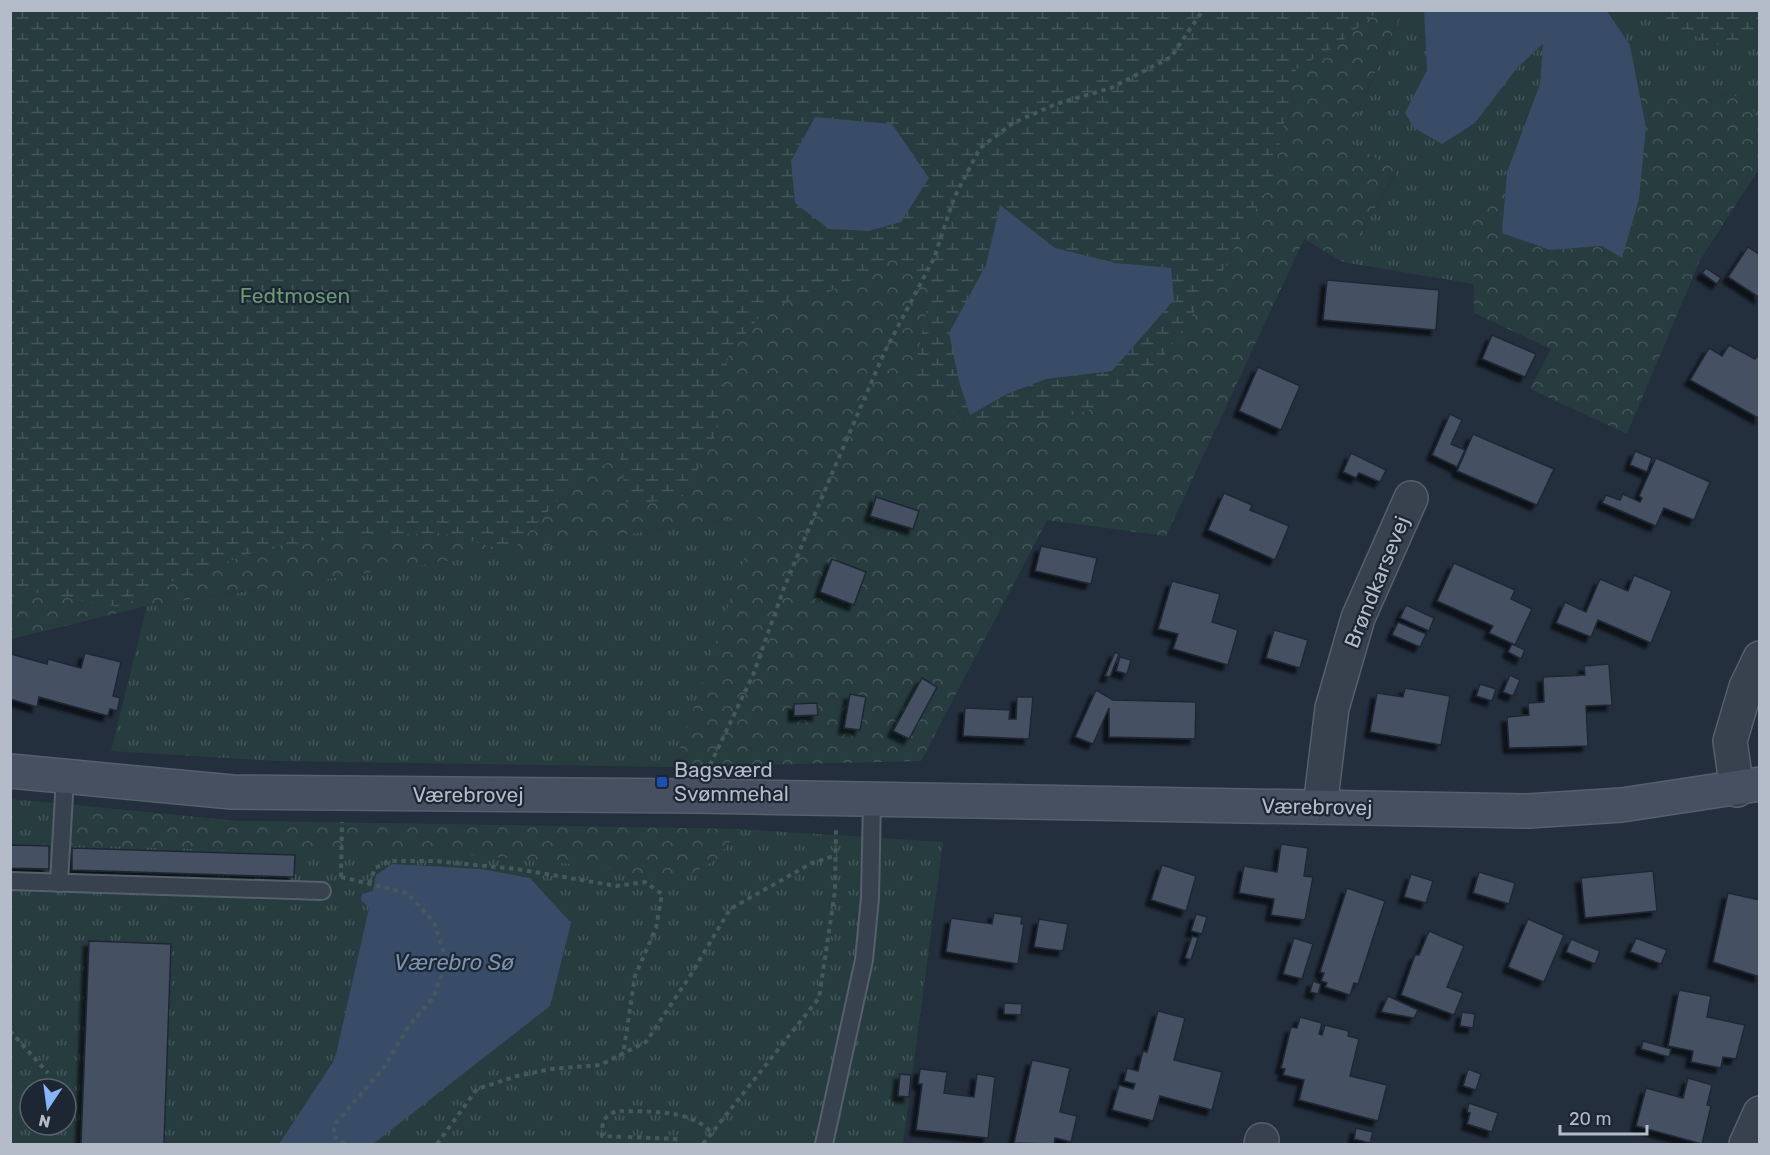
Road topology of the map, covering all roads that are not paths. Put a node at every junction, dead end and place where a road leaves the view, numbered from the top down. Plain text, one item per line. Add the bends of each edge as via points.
1 (1412, 498) dead end
2 (1760, 658) edge
3 (10, 771) edge
4 (64, 777) junction
5 (1748, 787) edge
6 (872, 800) junction
7 (1320, 807) junction
8 (10, 881) edge
9 (58, 883) junction
10 (322, 891) road end
11 (1760, 1113) edge
12 (824, 1144) edge
13 (1746, 1144) edge

1 - 7 street, Brøndkarsevej via 1358,618 1332,708
2 - 5 street via 1746,687 1730,741
3 - 4 street, Værebrovej
4 - 6 street, Værebrovej via 232,792
4 - 9 lane
5 - 7 street, Værebrovej via 1622,805 1528,811
6 - 7 street, Værebrovej
6 - 12 lane via 864,960
8 - 9 lane
9 - 10 lane
11 - 13 street

